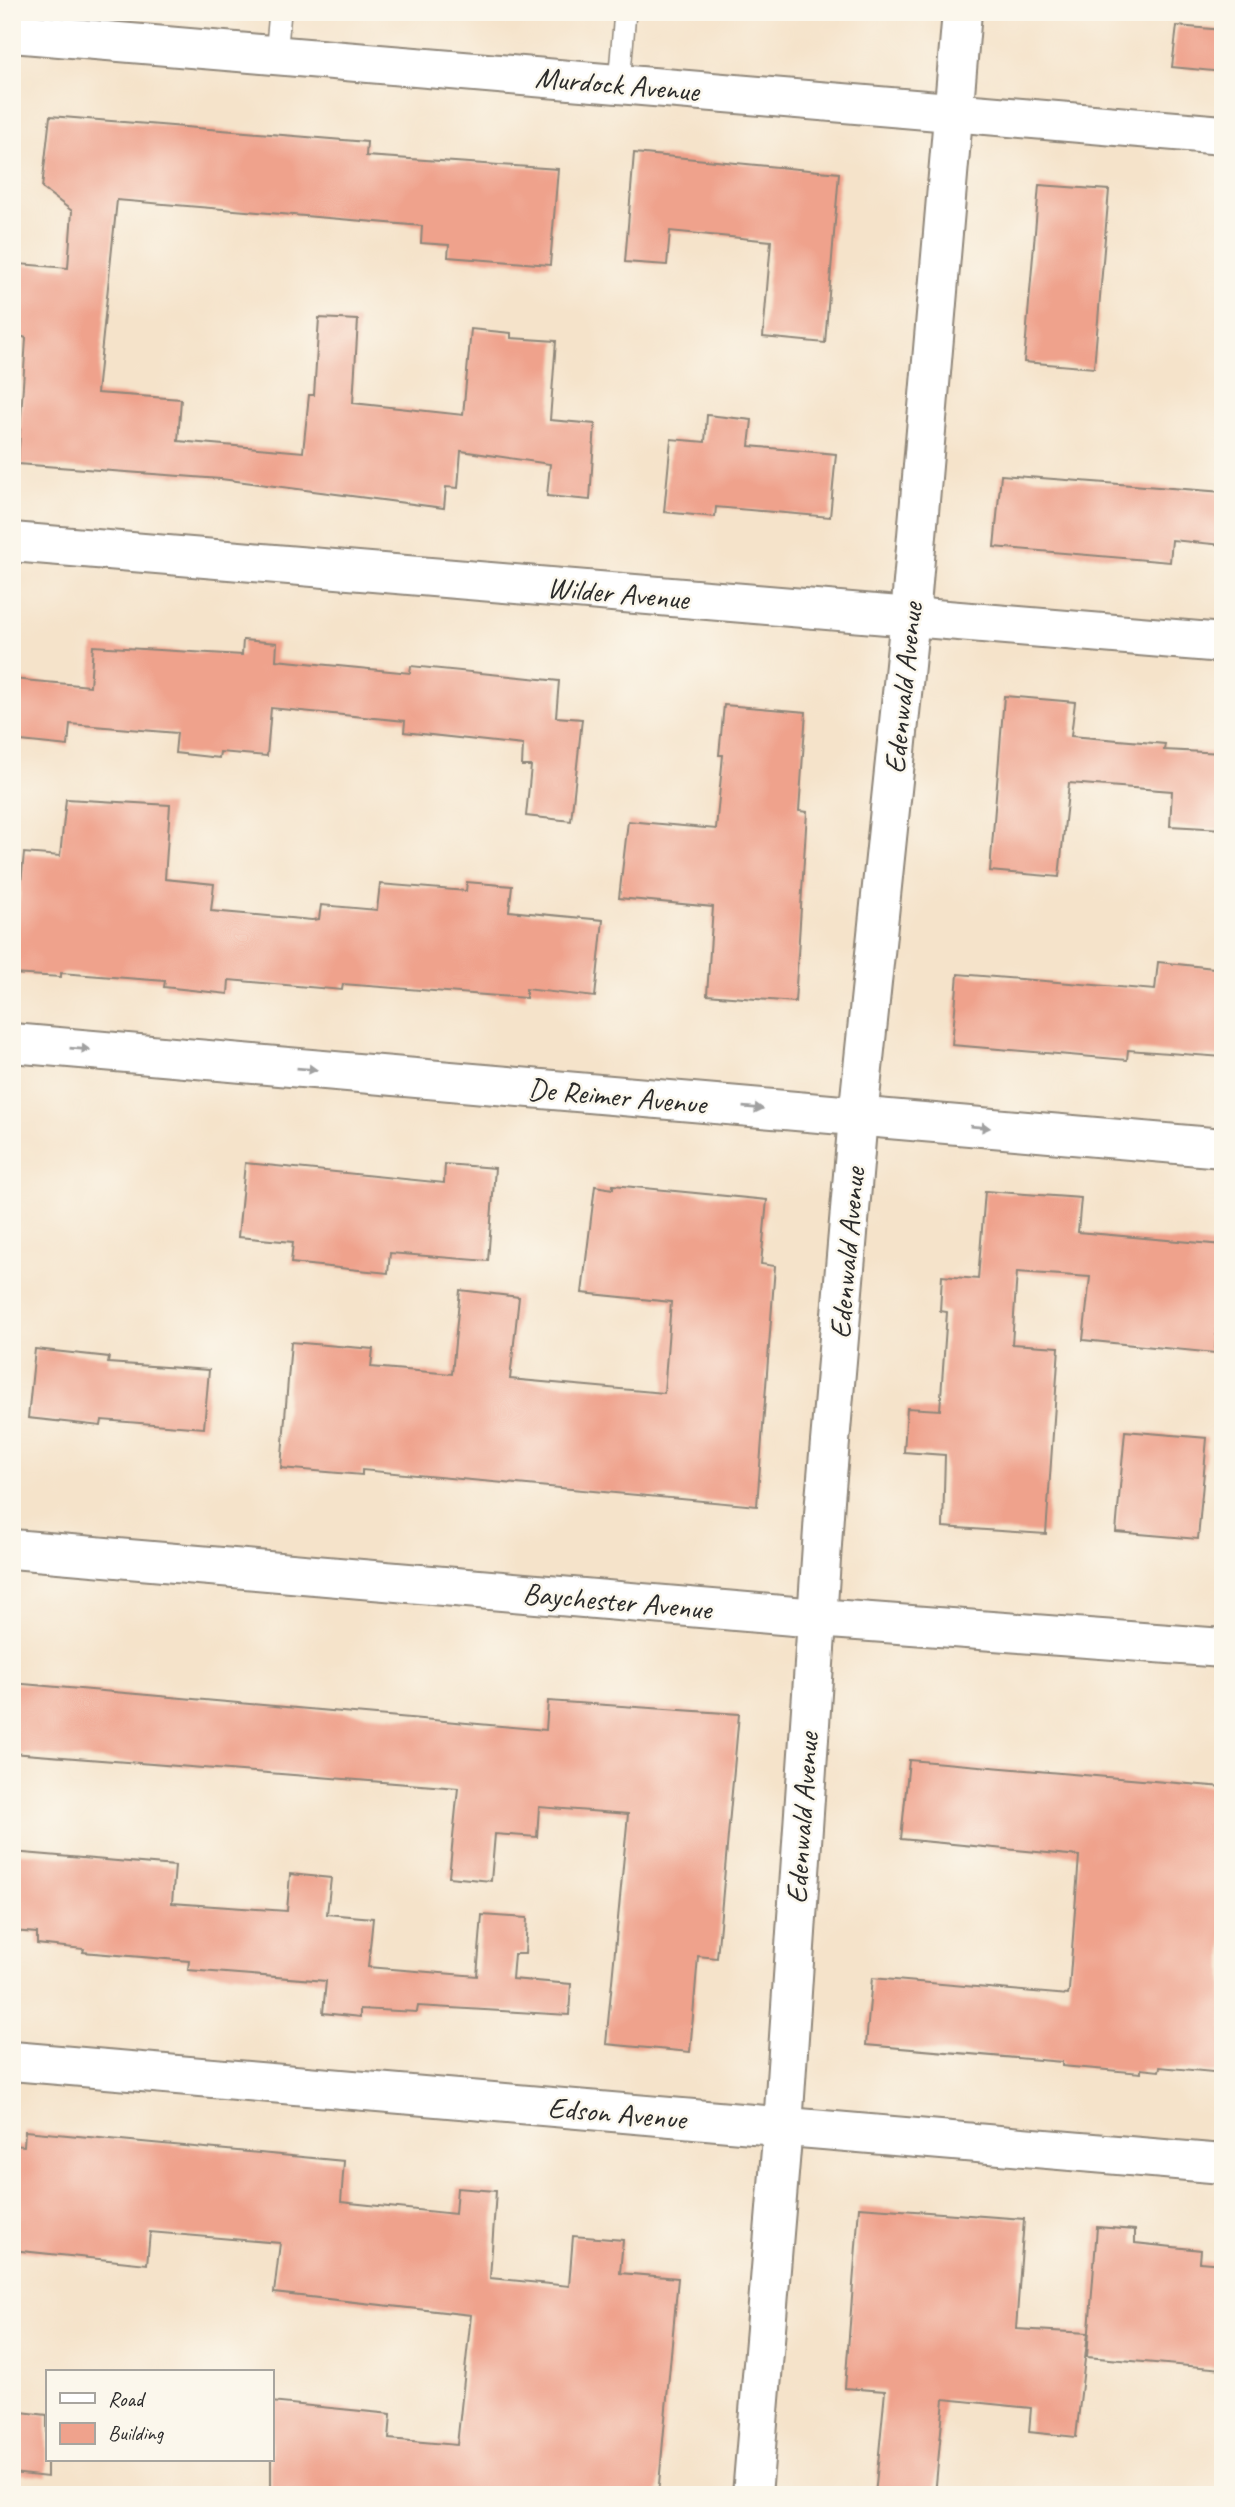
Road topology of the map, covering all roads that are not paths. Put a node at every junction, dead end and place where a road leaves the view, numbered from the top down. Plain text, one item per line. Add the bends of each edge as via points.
1 (280, 12) edge
2 (625, 12) edge
3 (962, 12) edge
4 (12, 33) edge
5 (276, 56) junction
6 (618, 84) junction
7 (953, 113) junction
8 (1223, 135) edge
9 (12, 542) edge
10 (911, 617) junction
11 (1223, 643) edge
12 (12, 1043) edge
13 (858, 1117) junction
14 (1223, 1148) edge
15 (12, 1549) edge
16 (817, 1618) junction
17 (1223, 1648) edge
18 (12, 2061) edge
19 (783, 2126) junction
20 (1223, 2164) edge
21 (752, 2495) edge

1 - 5 lane
2 - 6 lane
3 - 7 street, Edenwald Avenue
4 - 5 street, Murdock Avenue
5 - 6 street, Murdock Avenue
6 - 7 street, Murdock Avenue
7 - 8 street, Murdock Avenue
7 - 10 street, Edenwald Avenue
9 - 10 street, Wilder Avenue
10 - 11 street, Wilder Avenue
10 - 13 street, Edenwald Avenue
12 -> 13 street, De Reimer Avenue
13 -> 14 street, De Reimer Avenue
13 - 16 street, Edenwald Avenue
15 - 16 street, Baychester Avenue
16 - 17 street, Baychester Avenue
16 - 19 street, Edenwald Avenue
18 - 19 street, Edson Avenue
19 - 20 street, Edson Avenue
19 - 21 street, Edenwald Avenue

